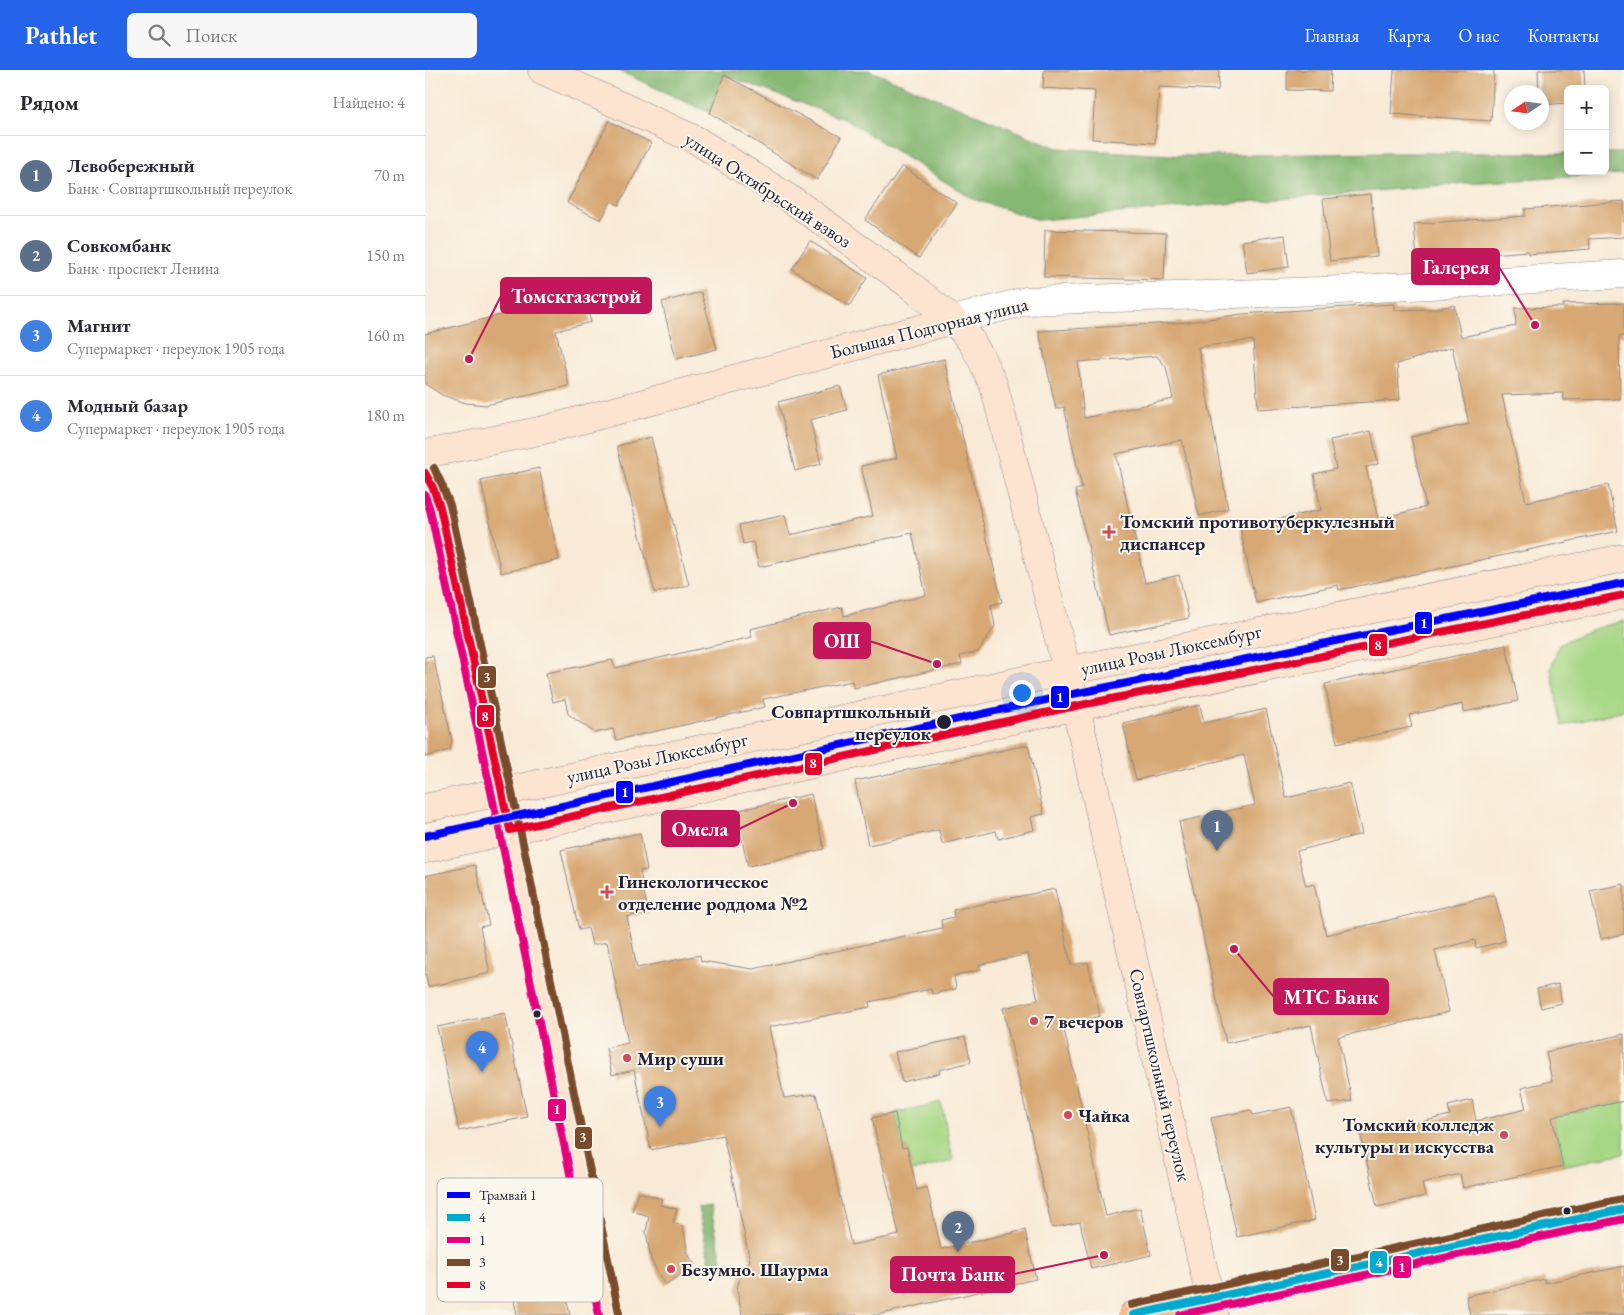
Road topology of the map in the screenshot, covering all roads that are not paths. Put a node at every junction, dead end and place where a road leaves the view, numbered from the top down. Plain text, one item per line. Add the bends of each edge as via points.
1 (542, 70) edge
2 (1624, 274) edge
3 (953, 320) junction
4 (425, 454) edge
5 (425, 473) edge
6 (1624, 558) edge
7 (1624, 596) edge
8 (1067, 672) junction
9 (1076, 706) junction
10 (501, 791) junction
11 (425, 808) edge
12 (510, 830) junction
13 (425, 849) edge
14 (581, 1178) edge
15 (1624, 1209) edge
16 (603, 1286) edge
17 (1212, 1307) edge
18 (609, 1315) edge
19 (1133, 1315) edge

1 - 3 main road, улица Октябрьский взвоз via 696,140 798,204
2 - 3 street, Большая Подгорная улица via 1322,291 1026,301
3 - 4 main road, Большая Подгорная улица via 544,430
3 - 8 main road, Совпартшкольный переулок via 971,341 994,386
5 - 10 main road via 440,507
6 - 8 main road, улица Розы Люксембург
7 - 9 main road, улица Розы Люксембург
8 - 9 main road, Совпартшкольный переулок
8 - 10 main road, улица Розы Люксембург
9 - 12 main road, улица Розы Люксембург
9 - 17 main road, Совпартшкольный переулок
10 - 11 main road, улица Розы Люксембург
10 - 12 main road
12 - 13 main road, улица Розы Люксембург
12 - 14 main road
15 - 17 main road
16 - 18 main road
17 - 19 main road

